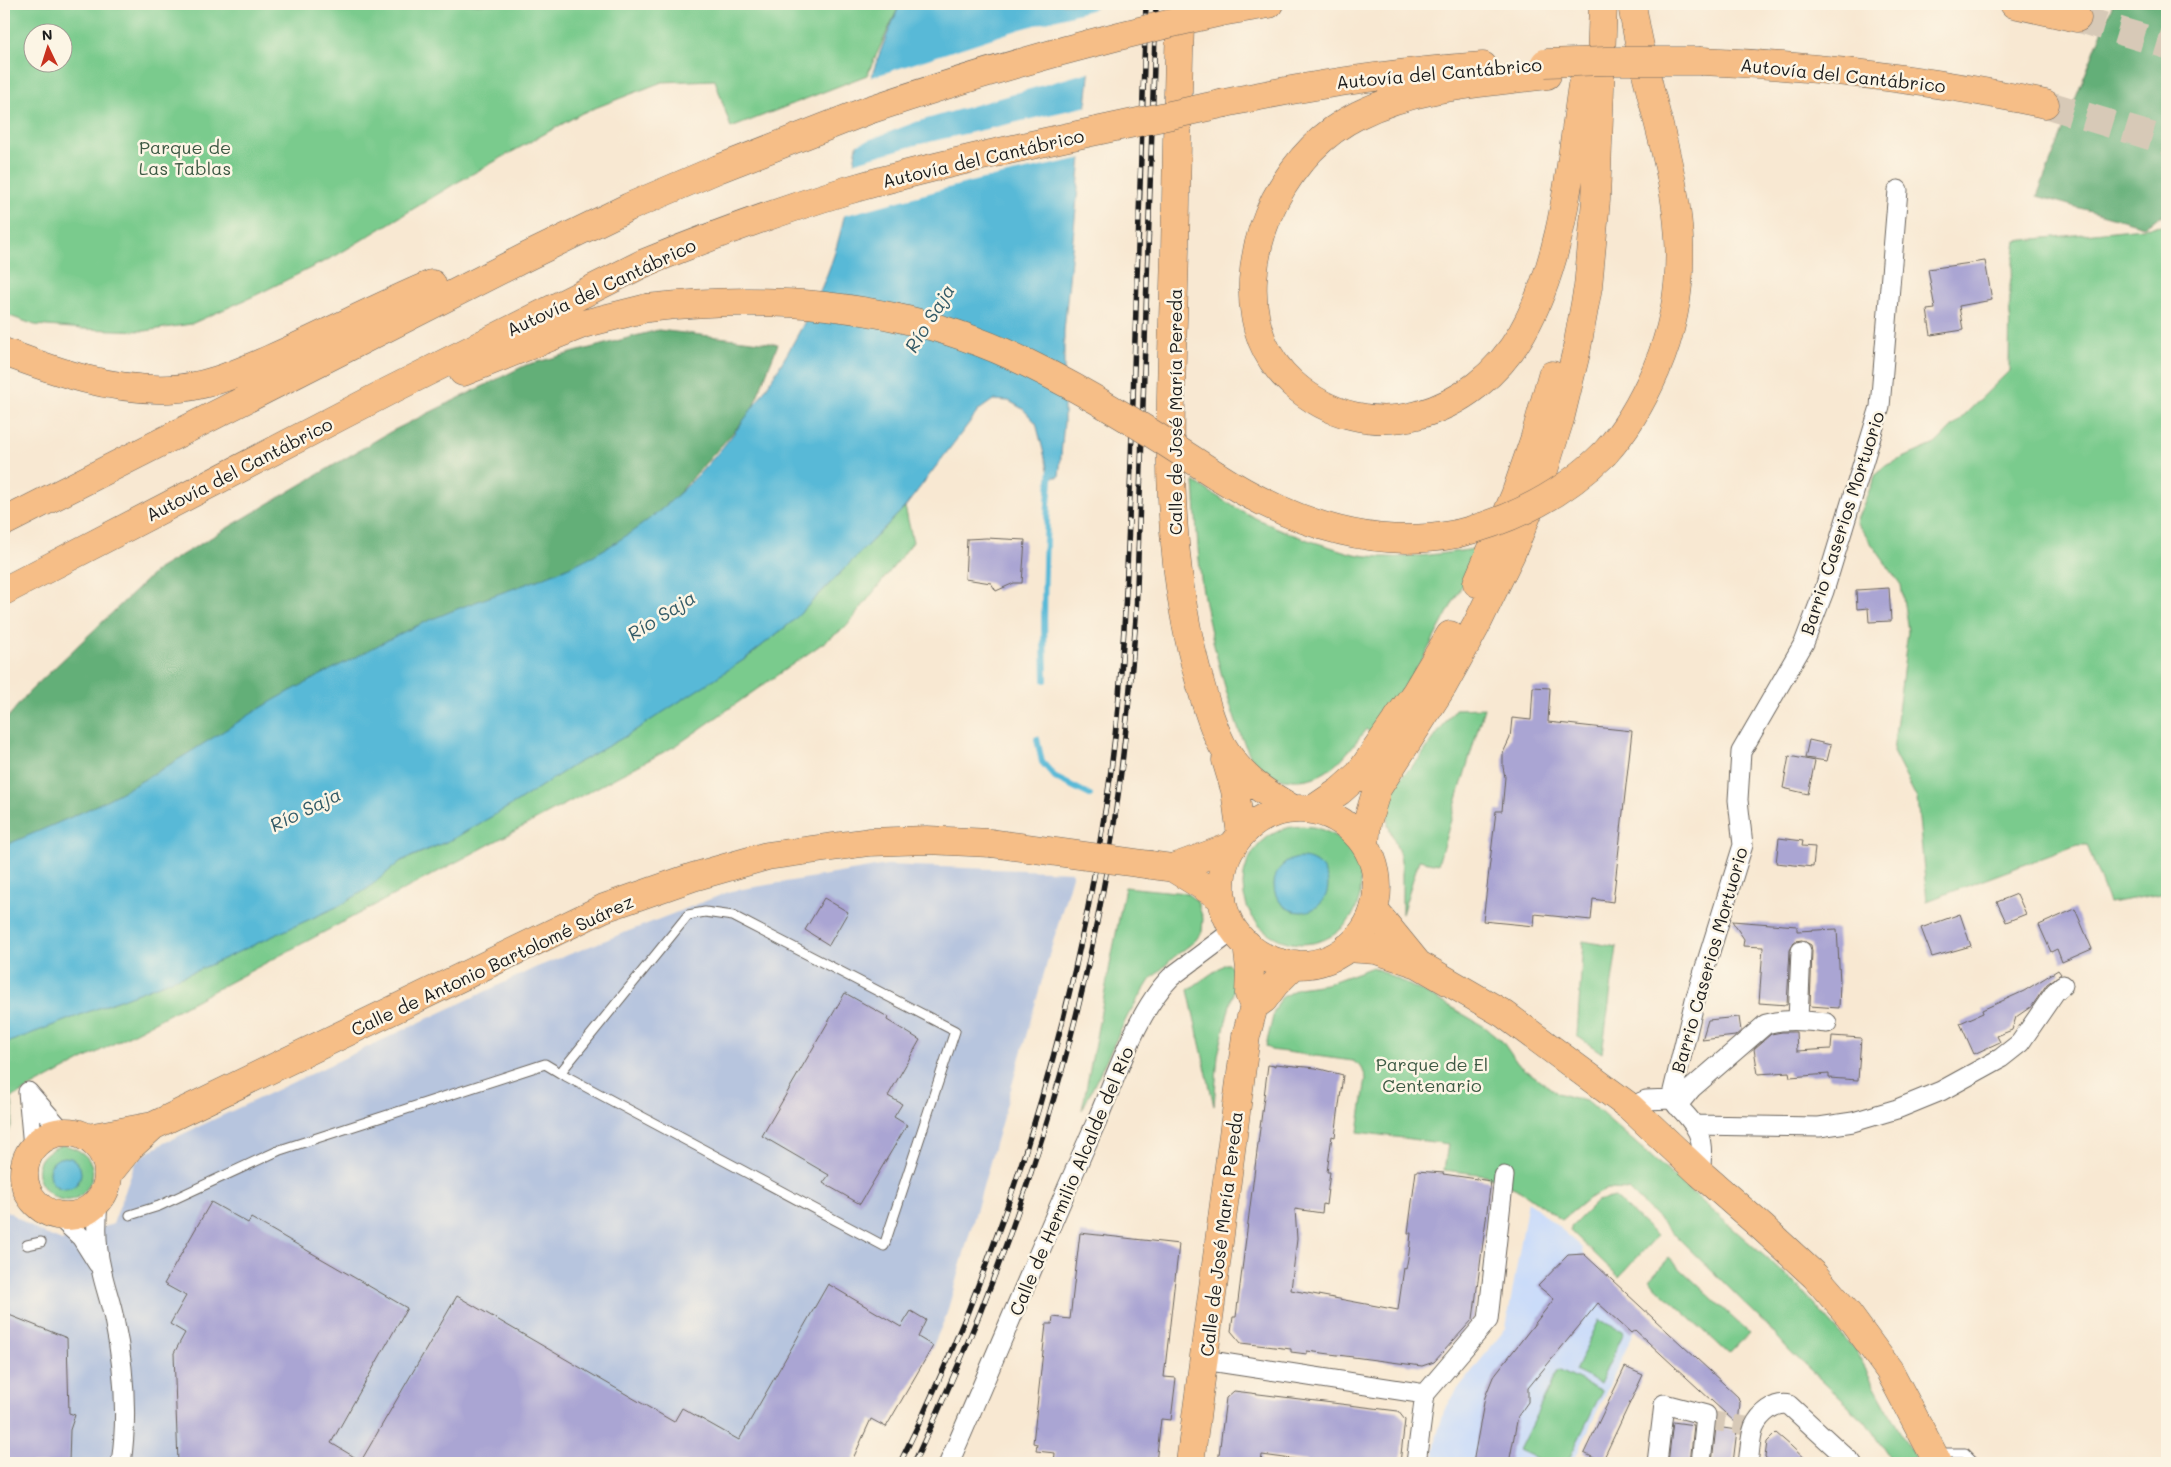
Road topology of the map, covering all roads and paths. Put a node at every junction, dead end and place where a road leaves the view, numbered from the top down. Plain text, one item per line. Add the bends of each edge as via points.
1 (1181, 4) edge
2 (1269, 4) edge
3 (1585, 4) edge
4 (1603, 4) edge
5 (1632, 4) edge
6 (2014, 4) edge
7 (2077, 18) tunnel mouth
8 (1546, 69) junction
9 (1582, 85) junction
10 (2045, 104) tunnel mouth
11 (869, 110) junction
12 (1898, 190) dead end
13 (629, 207) junction
14 (4, 352) edge
15 (4, 522) edge
16 (57, 564) junction
17 (4, 591) edge
18 (1223, 746) junction
19 (1303, 810) junction
20 (1237, 840) junction
21 (1365, 844) junction
22 (1162, 867) junction
23 (1222, 898) junction
24 (1374, 910) junction
25 (1241, 937) junction
26 (1347, 948) junction
27 (1801, 951) dead end
28 (1295, 964) junction
29 (1418, 964) junction
30 (2062, 984) dead end
31 (1254, 1006) junction
32 (1798, 1020) junction
33 (1827, 1023) dead end
34 (560, 1073) junction
35 (1674, 1103) junction
36 (1630, 1107) junction
37 (1696, 1125) junction
38 (153, 1126) junction
39 (75, 1135) junction
40 (21, 1162) edge
41 (109, 1173) junction
42 (1700, 1173) junction
43 (1504, 1176) dead end
44 (4, 1192) edge
45 (31, 1198) junction
46 (98, 1203) junction
47 (57, 1215) junction
48 (130, 1215) dead end
49 (41, 1242) dead end
50 (27, 1246) dead end
51 (100, 1266) junction
52 (1204, 1360) junction
53 (1425, 1394) junction
54 (1936, 1458) edge
55 (121, 1463) edge
56 (949, 1463) edge
57 (1190, 1463) edge
58 (1416, 1463) edge
59 (1657, 1463) edge
60 (1701, 1463) edge
61 (1748, 1463) edge
62 (1852, 1463) edge
63 (1975, 1463) edge

1 - 11 main road, bridge via 1013,57
1 - 18 main road, Calle de José María Pereda via 1172,416 1176,551 1192,652 1204,698
2 - 11 main road, bridge via 1116,36 1026,60
3 - 9 main road
4 - 21 main road via 1597,191 1588,287 1560,419 1538,489 1476,626 1443,686 1376,790
5 - 16 main road, bridge via 1675,195 1680,245 1676,308 1669,337 1634,413 1605,453 1574,481 1536,506 1488,526 1413,540 1340,532 1238,489 1064,381 993,348 937,328 876,313 807,303 722,301 647,308 583,324 458,374
6 - 7 main road
8 - 9 main road via 1438,89 1388,103 1358,115 1330,132 1300,162 1268,213 1256,257 1252,295 1261,342 1283,375 1304,394 1326,408 1348,416 1395,420 1441,407 1489,376 1522,333 1546,281 1562,213
8 - 10 main road, Autovía del Cantábrico, bridge via 1606,60 1786,66 1975,90
8 - 16 main road, Autovía del Cantábrico, bridge via 1398,73 1225,103 986,155 862,187 745,224 642,264
9 - 19 main road via 1583,158 1572,294 1534,440 1515,495 1474,589 1416,692 1359,774 1340,791
11 - 13 main road
12 - 35 street, Barrio Caserios Mortuorio via 1880,406 1824,592 1804,643 1741,752 1738,800 1743,845 1695,1000
13 - 14 main road via 476,266 315,340 222,379 196,386 169,389 89,381
13 - 15 main road
16 - 17 main road, Autovía del Cantábrico
18 - 19 main road, Calle de José María Pereda via 1248,781
18 - 20 main road, Calle de José María Pereda via 1235,790
19 - 20 main road via 1268,815
19 - 21 main road via 1323,812 1342,822
20 - 22 main road, Calle de Antonio Bartolomé Suárez
20 - 23 main road via 1222,875
21 - 24 main road via 1376,876
22 - 23 main road, Calle de Antonio Bartolomé Suárez
22 - 38 main road, Calle de Antonio Bartolomé Suárez, bridge via 991,843 927,840 869,842 767,856 604,908
23 - 25 main road via 1226,915
24 - 26 main road via 1363,931
24 - 29 main road
25 - 28 main road via 1256,951 1274,960
25 - 31 main road, Calle de José María Pereda via 1250,970 1249,994
25 - 56 street, Calle de Hermilio Alcalde del Río via 1171,978 1145,1013
26 - 28 main road via 1328,959
26 - 29 main road via 1376,950
27 - 32 street
28 - 31 main road
29 - 36 main road via 1504,1014
30 - 37 street via 2020,1043 2007,1053 1941,1091 1897,1110 1819,1127
31 - 52 main road, Calle de José María Pereda via 1246,1036
32 - 33 street, Barrio Caserios Mortuorio
32 - 35 street, Barrio Caserios Mortuorio via 1766,1024
34 - 34 lane via 884,1246 955,1031 733,916 705,912 688,915
34 - 48 lane via 544,1064 280,1150 159,1206
35 - 36 street via 1646,1100
35 - 37 street
36 - 42 main road
37 - 42 street via 1703,1153
38 - 39 main road, Calle de Antonio Bartolomé Suárez
38 - 41 main road, Calle de Antonio Bartolomé Suárez
39 - 40 main road via 52,1135
39 - 40 street via 28,1092
39 - 41 main road via 96,1144 103,1153
40 - 45 main road
41 - 46 main road
42 - 54 main road via 1815,1276 1848,1314 1889,1370
43 - 53 street via 1488,1320
44 - 45 main road
45 - 47 main road via 47,1212
46 - 47 main road via 80,1214
46 - 51 street
47 - 51 street via 81,1238
49 - 50 lane
51 - 55 street via 121,1356 125,1416
52 - 53 street
52 - 57 main road, Calle de José María Pereda
53 - 58 street
54 - 63 lane via 1965,1453
59 - 60 street via 1664,1404 1706,1415
61 - 62 street via 1754,1427 1773,1406 1782,1403 1789,1405

